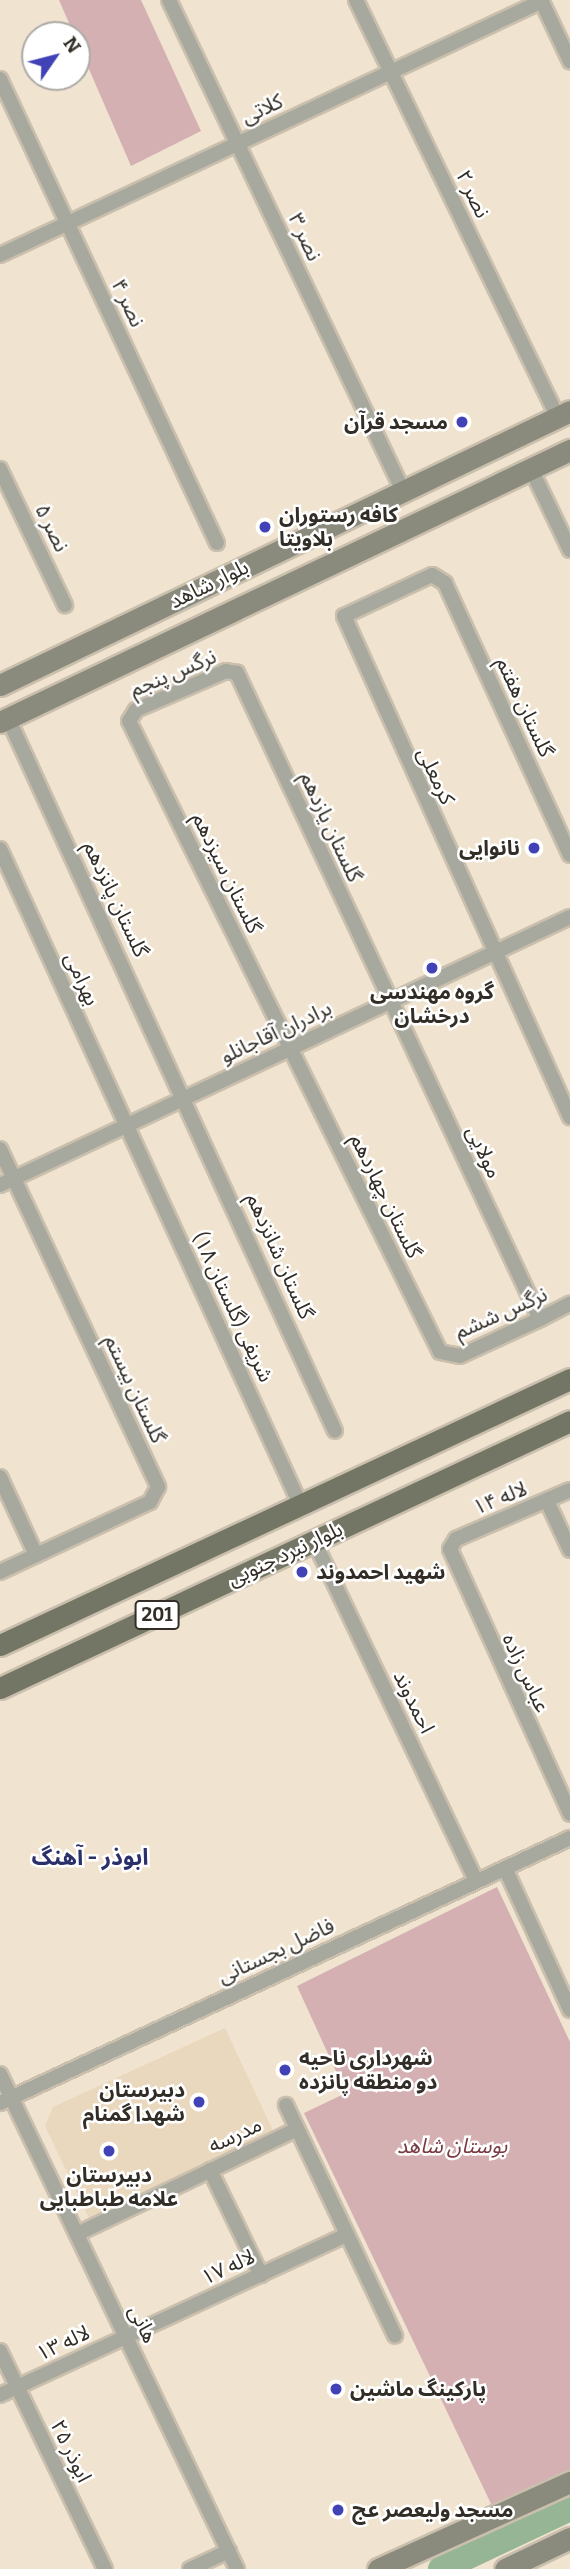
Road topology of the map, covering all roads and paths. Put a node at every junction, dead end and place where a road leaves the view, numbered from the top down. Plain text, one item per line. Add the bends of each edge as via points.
1 (169, 0) edge
2 (356, 0) edge
3 (542, 1) edge
4 (570, 61) edge
5 (391, 72) junction
6 (0, 79) edge
7 (237, 144) junction
8 (68, 224) junction
9 (0, 255) edge
10 (561, 409) edge
11 (570, 450) edge
12 (0, 469) edge
13 (531, 469) junction
14 (403, 491) junction
15 (418, 523) junction
16 (217, 543) dead end
17 (570, 550) edge
18 (440, 578) joint
19 (65, 605) dead end
20 (233, 671) joint
21 (0, 685) edge
22 (130, 715) joint
23 (4, 720) edge
24 (0, 849) edge
25 (570, 855) edge
26 (570, 917) edge
27 (494, 953) junction
28 (389, 1002) junction
29 (289, 1049) junction
30 (186, 1098) junction
31 (570, 1117) edge
32 (126, 1126) junction
33 (0, 1149) edge
34 (14, 1178) junction
35 (0, 1185) edge
36 (570, 1304) edge
37 (540, 1319) junction
38 (449, 1357) joint
39 (570, 1379) edge
40 (570, 1421) edge
41 (335, 1431) dead end
42 (0, 1478) edge
43 (570, 1490) edge
44 (547, 1502) junction
45 (301, 1506) junction
46 (314, 1541) junction
47 (450, 1549) joint
48 (570, 1550) edge
49 (37, 1555) junction
50 (0, 1572) edge
51 (0, 1646) edge
52 (0, 1688) edge
53 (570, 1814) edge
54 (570, 1838) edge
55 (505, 1868) junction
56 (476, 1881) junction
57 (570, 2010) edge
58 (0, 2074) edge
59 (6, 2100) edge
60 (286, 2105) dead end
61 (297, 2129) junction
62 (210, 2170) junction
63 (76, 2234) junction
64 (348, 2235) junction
65 (261, 2275) junction
66 (395, 2336) dead end
67 (126, 2337) junction
68 (0, 2351) edge
69 (17, 2387) junction
70 (0, 2395) edge
71 (570, 2482) edge
72 (570, 2538) edge
73 (229, 2550) junction
74 (105, 2569) edge
75 (190, 2569) edge
76 (237, 2569) edge
77 (378, 2569) edge
78 (505, 2569) edge

1 - 7 street, نصر ۳
2 - 5 street, نصر ۲
3 - 4 street
3 - 5 street, کلاتی
5 - 7 street, کلاتی
5 - 10 street, نصر ۲
6 - 8 street, نصر ۴
7 - 8 street, کلاتی
7 - 14 street, نصر ۳
8 - 9 street, کلاتی
8 - 16 street, نصر ۴
10 - 14 main road, بلوار شاهد
11 - 13 main road, بلوار شاهد
12 - 19 street, نصر ۵
13 - 15 main road, بلوار شاهد
13 - 17 street
14 - 15 main road
14 - 21 main road, بلوار شاهد
15 - 23 main road, بلوار شاهد
18 - 25 street, گلستان هفتم
18 - 27 street, کرمعلی via 432,575 344,616
20 - 22 street, نرگس پنجم
20 - 28 street, گلستان یازدهم
22 - 29 street, گلستان سیزدهم
23 - 30 street, گلستان پانزدهم
24 - 32 street, بهرامی
26 - 27 street, برادران آقاجانلو
27 - 28 street, برادران آقاجانلو
27 - 31 street, کرمعلی
28 - 29 street, برادران آقاجانلو
28 - 37 street, مولایی
29 - 30 street, برادران آقاجانلو
29 - 38 street, گلستان چهاردهم via 440,1352
30 - 32 street, برادران آقاجانلو
30 - 41 street, گلستان شانزدهم
32 - 34 street, برادران آقاجانلو
32 - 45 street, شریفی (گلستان ۱۸)
33 - 34 street
34 - 35 street, برادران آقاجانلو
34 - 49 street, گلستان بیستم via 158,1487 150,1502
36 - 37 street, نرگس ششم
37 - 38 street, نرگس ششم
39 - 45 main road, بلوار نبرد جنوبی / 201
40 - 46 main road, بلوار نبرد جنوبی / 201
42 - 49 street
43 - 44 street, لاله ۱۴
44 - 47 street, لاله ۱۴ via 456,1539
44 - 48 street
45 - 51 main road, بلوار نبرد جنوبی / 201
46 - 52 main road, بلوار نبرد جنوبی / 201
46 - 56 street, احمدوند
47 - 53 street, عباس زاده
49 - 50 street
54 - 55 street, فاضل بجستانی
55 - 56 street, فاضل بجستانی
55 - 57 street
56 - 59 street, فاضل بجستانی
58 - 59 street, هانی
59 - 63 street, هانی
60 - 61 street
61 - 62 street, مدرسه
61 - 64 street
62 - 63 street, مدرسه
62 - 65 street
63 - 67 street, هانی
64 - 65 street, لاله ۱۷
64 - 66 street
65 - 67 street, لاله ۱۷
67 - 69 street, لاله ۱۳
67 - 73 street, هانی
68 - 69 street, ابوذر ۲۵
69 - 70 street, لاله ۱۳
69 - 74 street, ابوذر ۲۵
71 - 77 main road
72 - 78 main road
73 - 75 street
73 - 76 street, هانی

